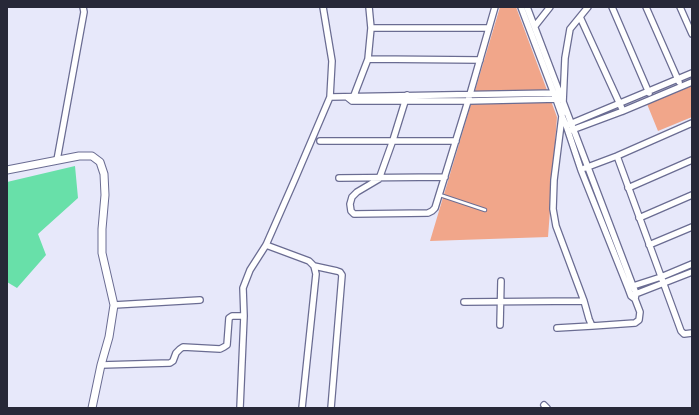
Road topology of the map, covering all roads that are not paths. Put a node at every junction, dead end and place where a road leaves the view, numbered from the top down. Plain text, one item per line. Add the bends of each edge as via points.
1 (83, 7) edge
2 (323, 7) edge
3 (369, 7) edge
4 (495, 7) edge
5 (521, 7) edge
6 (527, 7) edge
7 (550, 7) edge
8 (588, 7) edge
9 (612, 7) edge
10 (646, 7) edge
11 (680, 7) edge
12 (580, 17) junction
13 (535, 26) junction
14 (371, 28) junction
15 (489, 28) junction
16 (692, 34) edge
17 (368, 60) junction
18 (480, 60) junction
19 (692, 73) edge
20 (678, 79) junction
21 (692, 82) edge
22 (681, 87) junction
23 (648, 92) junction
24 (470, 95) junction
25 (330, 97) junction
26 (559, 97) junction
27 (351, 98) junction
28 (407, 98) junction
29 (651, 99) junction
30 (468, 101) junction
31 (620, 103) junction
32 (623, 110) junction
33 (562, 116) junction
34 (572, 123) junction
35 (692, 123) edge
36 (566, 125) junction
37 (574, 129) junction
38 (567, 132) junction
39 (393, 140) junction
40 (320, 141) dead end
41 (456, 141) junction
42 (617, 156) junction
43 (57, 160) junction
44 (692, 160) edge
45 (588, 167) junction
46 (7, 170) edge
47 (581, 170) junction
48 (445, 177) junction
49 (339, 178) dead end
50 (379, 179) junction
51 (628, 188) junction
52 (439, 195) junction
53 (692, 195) edge
54 (485, 210) dead end
55 (639, 218) junction
56 (692, 227) edge
57 (266, 245) junction
58 (649, 245) junction
59 (692, 264) edge
60 (314, 266) junction
61 (692, 272) edge
62 (661, 277) junction
63 (501, 281) dead end
64 (663, 283) junction
65 (630, 287) junction
66 (634, 296) junction
67 (200, 300) dead end
68 (584, 301) junction
69 (464, 302) dead end
70 (500, 302) junction
71 (114, 305) junction
72 (244, 316) junction
73 (500, 325) dead end
74 (592, 326) junction
75 (557, 328) dead end
76 (692, 333) edge
77 (101, 365) junction
78 (92, 408) edge
79 (240, 408) edge
80 (302, 408) edge
81 (331, 408) edge

1 - 43 street
2 - 25 street via 332,61
3 - 14 street
4 - 15 street
5 - 26 street
6 - 13 street
7 - 13 street
8 - 12 street
9 - 23 street
10 - 20 street
11 - 16 street
12 - 26 street via 570,29
12 - 31 street
13 - 26 street
14 - 15 street
14 - 17 street
15 - 18 street
17 - 18 street
17 - 27 street
18 - 24 street
19 - 20 street
20 - 22 street
20 - 23 street
21 - 22 street
22 - 29 street
23 - 29 street
23 - 31 street
24 - 26 street
24 - 28 street
24 - 30 street
25 - 27 street
25 - 57 street
26 - 30 street
26 - 33 street
26 - 34 street
27 - 28 street
28 - 30 street
28 - 39 street
29 - 32 street
30 - 41 street
31 - 32 street
31 - 34 street
32 - 37 street
33 - 36 street
33 - 68 street via 553,209 556,226
34 - 36 street
34 - 37 street
35 - 42 street
36 - 38 street
37 - 38 street
37 - 45 street
38 - 47 street
39 - 40 street
39 - 41 street
39 - 50 street
41 - 48 street
42 - 45 street
42 - 51 street
43 - 46 street
43 - 71 street via 92,156 100,162 104,174 105,196 102,253
44 - 51 street
45 - 47 street
45 - 65 street
47 - 65 street
48 - 50 street
48 - 52 street
49 - 50 street
50 - 52 street via 352,197 350,204 354,214 428,212 435,208
51 - 55 street
52 - 54 lane
53 - 55 street
55 - 58 street
56 - 58 street
57 - 60 street via 309,261
57 - 72 street via 250,270 243,288
58 - 62 street
59 - 62 street
60 - 80 street via 316,274
60 - 81 street via 340,272 342,276
61 - 64 street
62 - 64 street
62 - 65 street
63 - 70 street
64 - 66 street
64 - 76 street via 681,331 684,334
65 - 66 street
66 - 74 street via 640,312 639,320 635,323
67 - 71 street
68 - 70 street
68 - 74 street
69 - 70 street
70 - 73 street
71 - 77 street
72 - 77 street via 229,318 227,345 224,348 184,347 176,353 170,363
72 - 79 street
74 - 75 street
77 - 78 street

